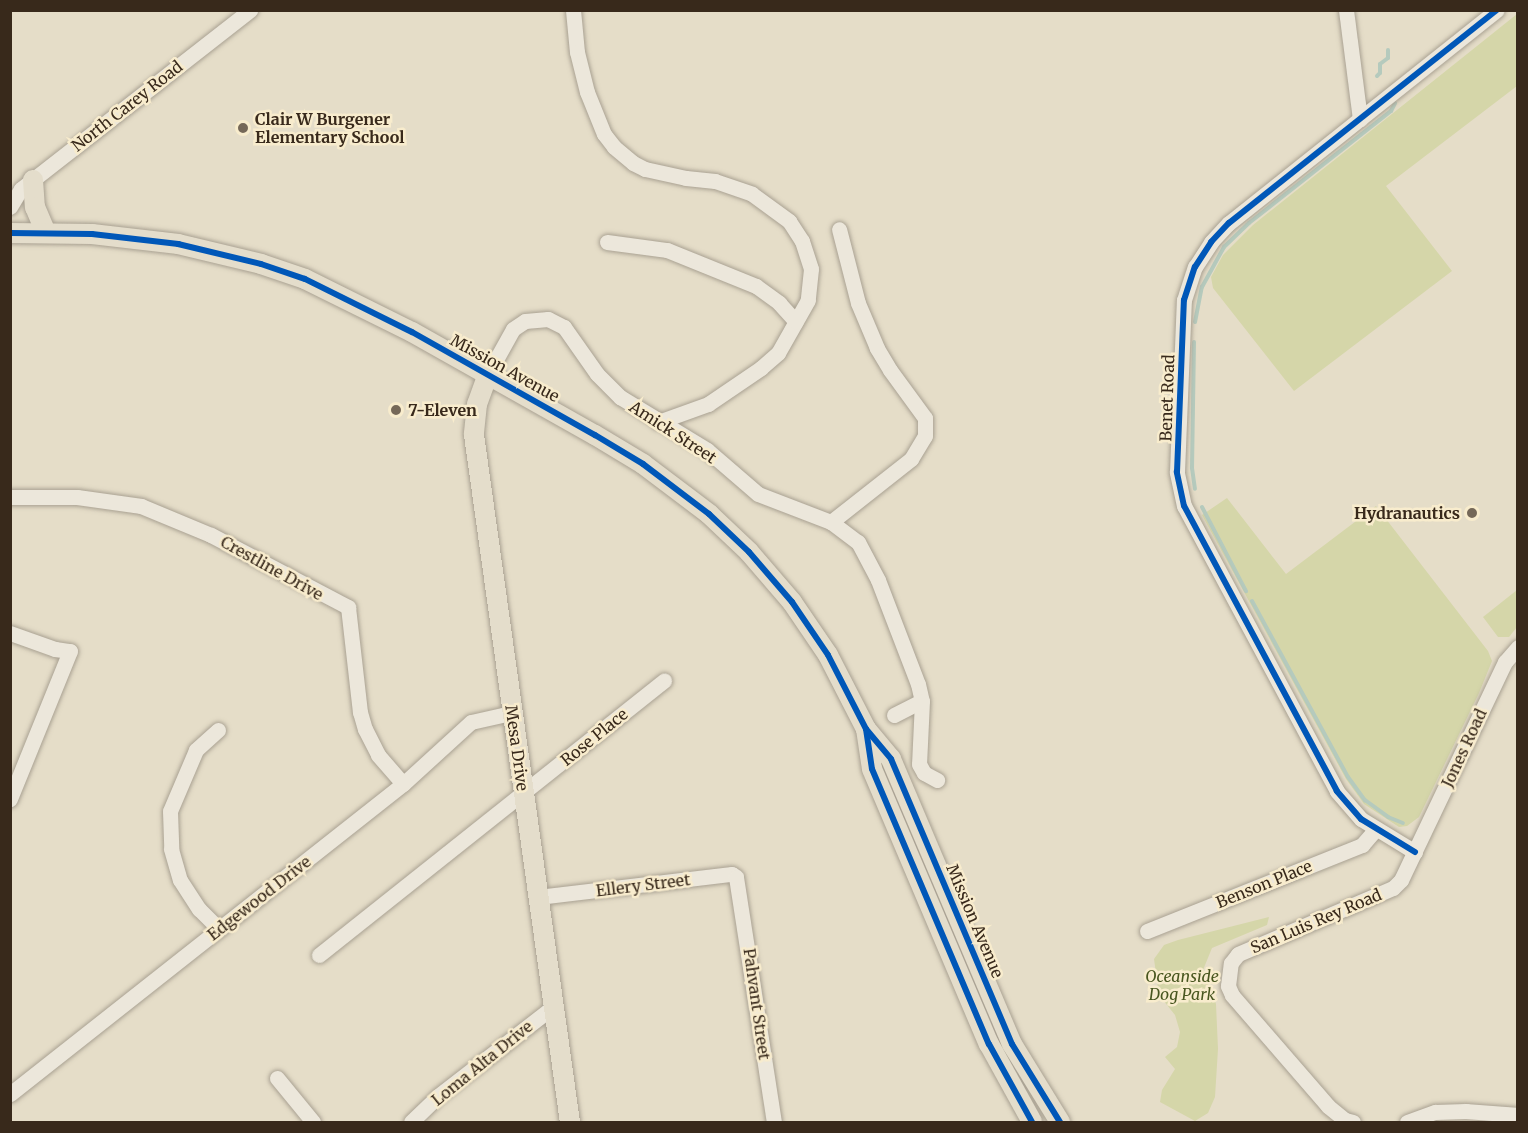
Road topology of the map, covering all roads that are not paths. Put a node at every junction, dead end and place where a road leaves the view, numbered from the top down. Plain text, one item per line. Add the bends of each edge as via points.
1 (250, 10) edge
2 (573, 10) edge
3 (1346, 10) edge
4 (1497, 10) edge
5 (1360, 119) junction
6 (33, 180) junction
7 (10, 207) edge
8 (839, 229) dead end
9 (46, 233) junction
10 (10, 234) edge
11 (607, 242) dead end
12 (796, 322) junction
13 (488, 374) junction
14 (658, 422) junction
15 (10, 497) edge
16 (831, 522) junction
17 (10, 633) edge
18 (1518, 648) edge
19 (664, 681) dead end
20 (922, 700) junction
21 (511, 712) junction
22 (894, 715) dead end
23 (866, 729) junction
24 (218, 730) dead end
25 (937, 780) dead end
26 (403, 784) junction
27 (524, 793) junction
28 (10, 799) edge
29 (1376, 829) junction
30 (1415, 852) junction
31 (740, 886) joint
32 (538, 897) junction
33 (219, 929) junction
34 (1146, 931) dead end
35 (319, 955) dead end
36 (554, 1006) junction
37 (276, 1078) dead end
38 (10, 1094) edge
39 (1518, 1115) edge
40 (313, 1122) edge
41 (411, 1122) edge
42 (570, 1122) edge
43 (774, 1122) edge
44 (1032, 1122) edge
45 (1060, 1122) edge
46 (1353, 1122) edge
47 (1407, 1122) edge

1 - 6 street, North Carey Road
2 - 12 street via 577,52 587,92 604,134 614,147 645,169 715,181 752,194 789,221 802,241 811,269 808,300
3 - 5 street
4 - 5 street, Benet Road
5 - 29 street, Benet Road via 1229,223 1195,267 1184,300 1177,472 1184,506 1337,791 1361,819
6 - 7 street, North Carey Road via 21,189
6 - 9 main road via 34,207
8 - 16 street via 858,303 885,363 925,418 925,436 910,459
9 - 10 main road, Mission Avenue
9 - 13 main road, Mission Avenue via 151,240 261,264 341,295
11 - 12 street via 667,250 756,286
12 - 14 street via 778,353 761,368 708,404
13 - 14 street, Amick Street via 513,329 541,317 564,327 597,374 620,397
13 - 21 main road, Mesa Drive via 477,404 474,435
13 - 23 main road, Mission Avenue via 643,464 729,531 771,576 813,631 843,680
14 - 16 street, Amick Street via 706,450 758,494
15 - 26 street, Crestline Drive via 77,497 141,506 211,535 348,607 365,729 378,755
16 - 20 street, Amick Street via 858,542 878,580
17 - 28 street via 70,651
18 - 30 street, Jones Road via 1505,662
19 - 27 street, Rose Place
20 - 22 street
20 - 25 street, Amick Street via 919,764 924,773
21 - 26 street, Edgewood Drive via 471,722
21 - 27 main road, Mesa Drive
23 - 44 main road, Mission Avenue via 872,769 881,791 989,1044
23 - 45 main road, Mission Avenue via 891,759 1012,1044
24 - 33 street via 196,750 170,811 171,849 180,880 199,909
26 - 33 street, Edgewood Drive
27 - 32 main road, Mesa Drive
27 - 35 street, Rose Place
29 - 30 street, Benet Road
29 - 34 street, Benson Place via 1362,845
30 - 46 street, San Luis Rey Road via 1393,888 1239,954 1231,963 1228,986 1233,995 1328,1106
31 - 32 street, Ellery Street via 732,874
31 - 43 street, Pahvant Street
32 - 36 main road, Mesa Drive
33 - 38 street, Edgewood Drive
36 - 41 street, Loma Alta Drive via 438,1096
36 - 42 main road, Mesa Drive
37 - 40 street
39 - 47 street via 1435,1112

